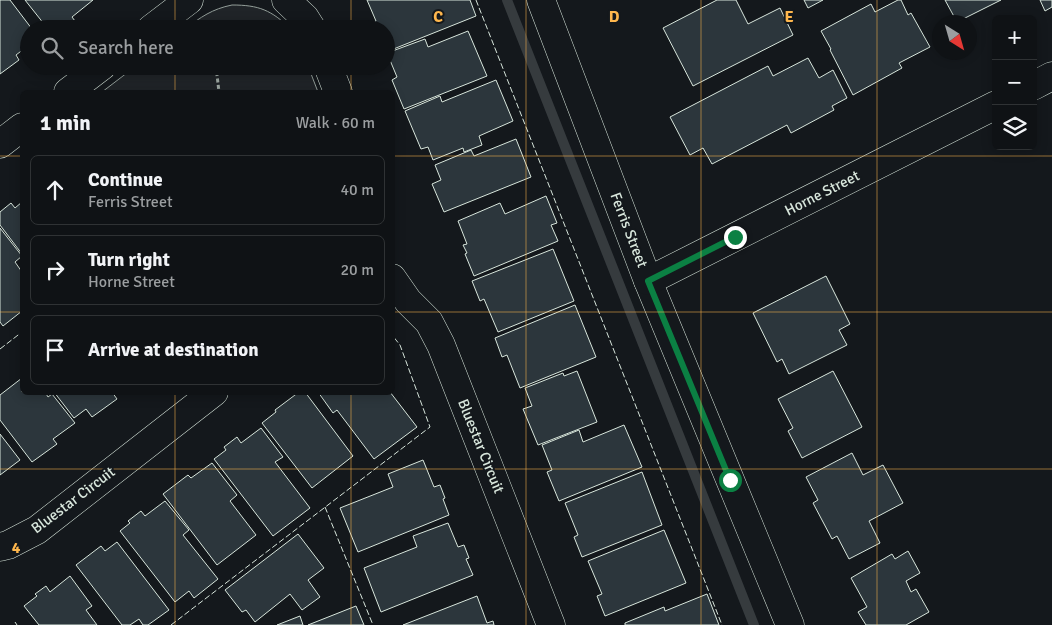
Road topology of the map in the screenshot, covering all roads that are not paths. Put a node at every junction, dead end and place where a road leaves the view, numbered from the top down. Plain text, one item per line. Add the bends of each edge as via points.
1 (189, 0) edge
2 (286, 0) edge
3 (541, 0) edge
4 (163, 20) edge
5 (307, 20) edge
6 (90, 75) edge
7 (331, 75) edge
8 (1052, 76) edge
9 (1037, 84) edge
10 (71, 90) edge
11 (337, 90) edge
12 (994, 105) edge
13 (20, 129) edge
14 (0, 144) edge
15 (648, 281) junction
16 (395, 282) edge
17 (210, 395) edge
18 (0, 547) edge
19 (551, 625) edge
20 (790, 625) edge

1 - 4 street
2 - 5 street
3 - 15 street, Ferris Street
6 - 10 street
7 - 11 street
8 - 9 street
12 - 15 street, Horne Street
13 - 14 street
15 - 20 street, Ferris Street
16 - 19 street, Bluestar Circuit via 429,322 441,344
17 - 18 street, Bluestar Circuit via 37,530

